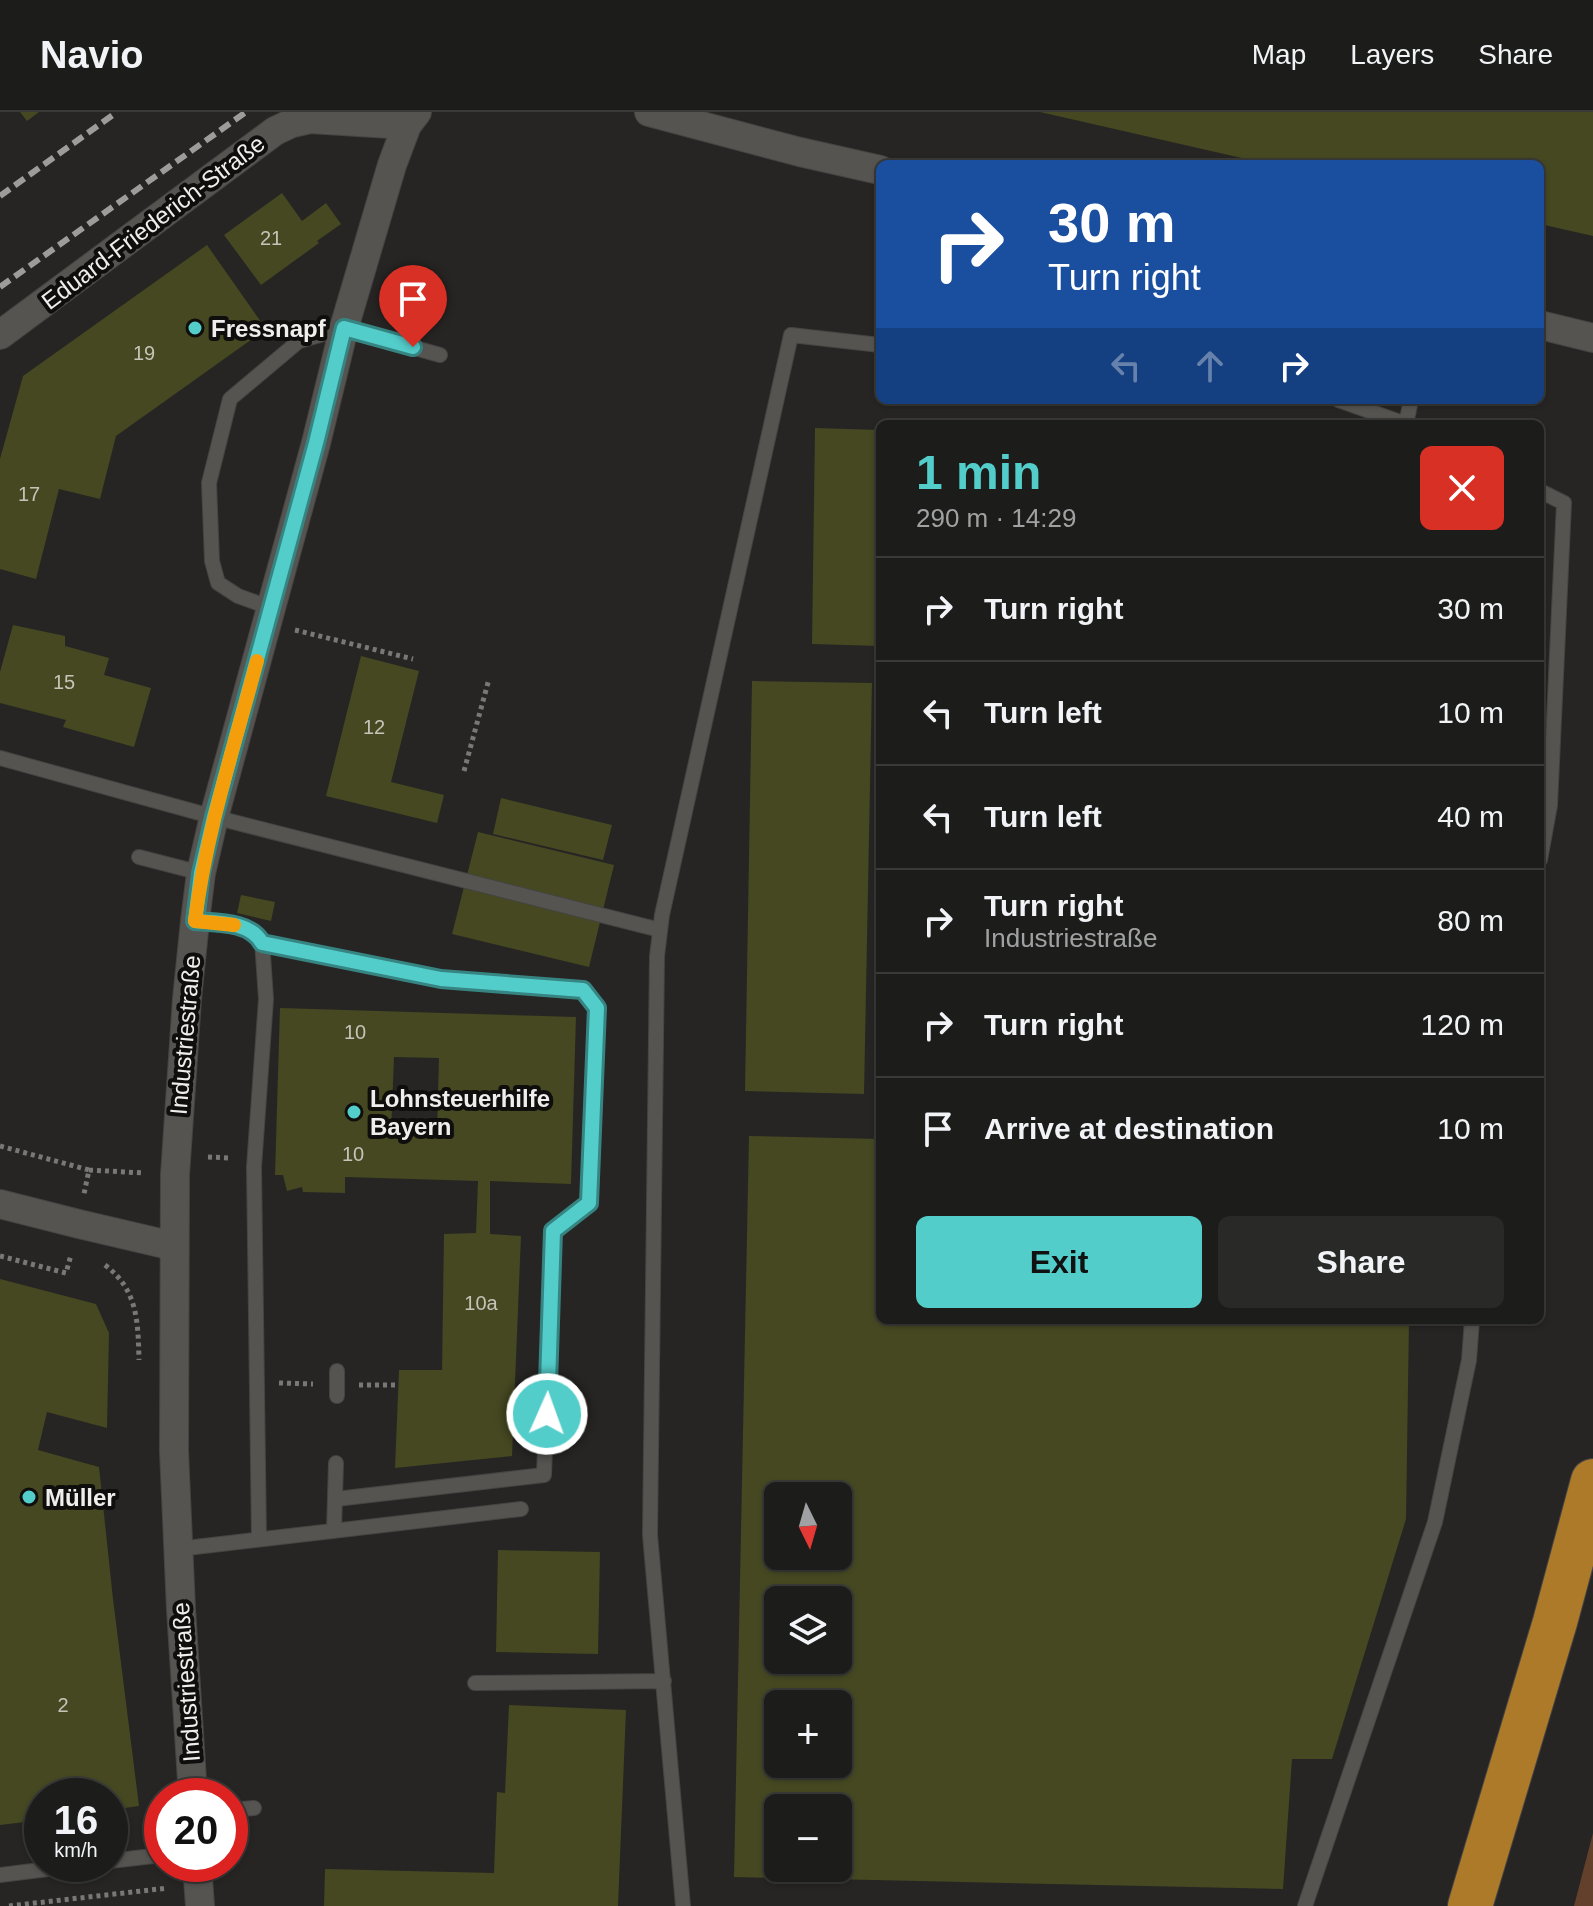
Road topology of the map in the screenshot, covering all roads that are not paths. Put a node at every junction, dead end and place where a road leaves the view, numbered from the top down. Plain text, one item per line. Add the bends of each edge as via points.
1 (649, 112) edge
2 (412, 118) edge
3 (876, 169) edge
4 (1544, 326) edge
5 (344, 328) junction
6 (0, 335) edge
7 (1593, 338) edge
8 (876, 345) edge
9 (440, 355) dead end
10 (1349, 404) edge
11 (1395, 420) edge
12 (1544, 493) edge
13 (269, 616) junction
14 (0, 758) edge
15 (214, 817) junction
16 (1544, 838) edge
17 (139, 857) dead end
18 (201, 873) junction
19 (195, 921) junction
20 (660, 930) junction
21 (262, 943) junction
22 (0, 1204) edge
23 (173, 1246) junction
24 (1472, 1324) edge
25 (337, 1371) dead end
26 (337, 1396) dead end
27 (336, 1463) dead end
28 (1593, 1481) edge
29 (336, 1499) junction
30 (521, 1509) dead end
31 (334, 1531) junction
32 (259, 1539) junction
33 (178, 1549) junction
34 (664, 1681) junction
35 (475, 1683) dead end
36 (192, 1778) edge
37 (248, 1808) edge
38 (254, 1808) dead end
39 (24, 1872) edge
40 (0, 1875) edge
41 (198, 1882) edge
42 (200, 1906) edge
43 (683, 1906) edge
44 (1305, 1906) edge
45 (1470, 1906) edge

1 - 3 street
2 - 5 street, Industriestraße via 392,165
2 - 6 street, Eduard-Friederich-Straße via 310,119 275,131
4 - 7 street
5 - 9 lane
5 - 13 street, Industriestraße
5 - 13 lane via 299,341 230,399 209,483 212,561 218,583
8 - 20 lane via 791,335
10 - 11 lane
12 - 16 lane via 1564,503 1550,805
13 - 15 street, Industriestraße
14 - 15 lane
15 - 18 street, Industriestraße
15 - 20 lane
17 - 18 lane
18 - 19 street, Industriestraße
19 - 21 lane via 249,929
19 - 23 street, Industriestraße
20 - 34 lane via 650,1535
21 - 29 lane via 441,979 583,990 597,1008 589,1203 553,1231 544,1475
21 - 32 lane via 266,999 255,1159
22 - 23 street via 80,1238
23 - 33 street, Industriestraße
24 - 44 lane via 1435,1522
25 - 26 lane
27 - 29 lane
28 - 45 highway
29 - 31 lane
30 - 31 lane
31 - 32 lane
32 - 33 lane
33 - 36 street, Industriestraße
34 - 35 lane
34 - 43 lane
37 - 38 lane
39 - 40 lane
41 - 42 street

